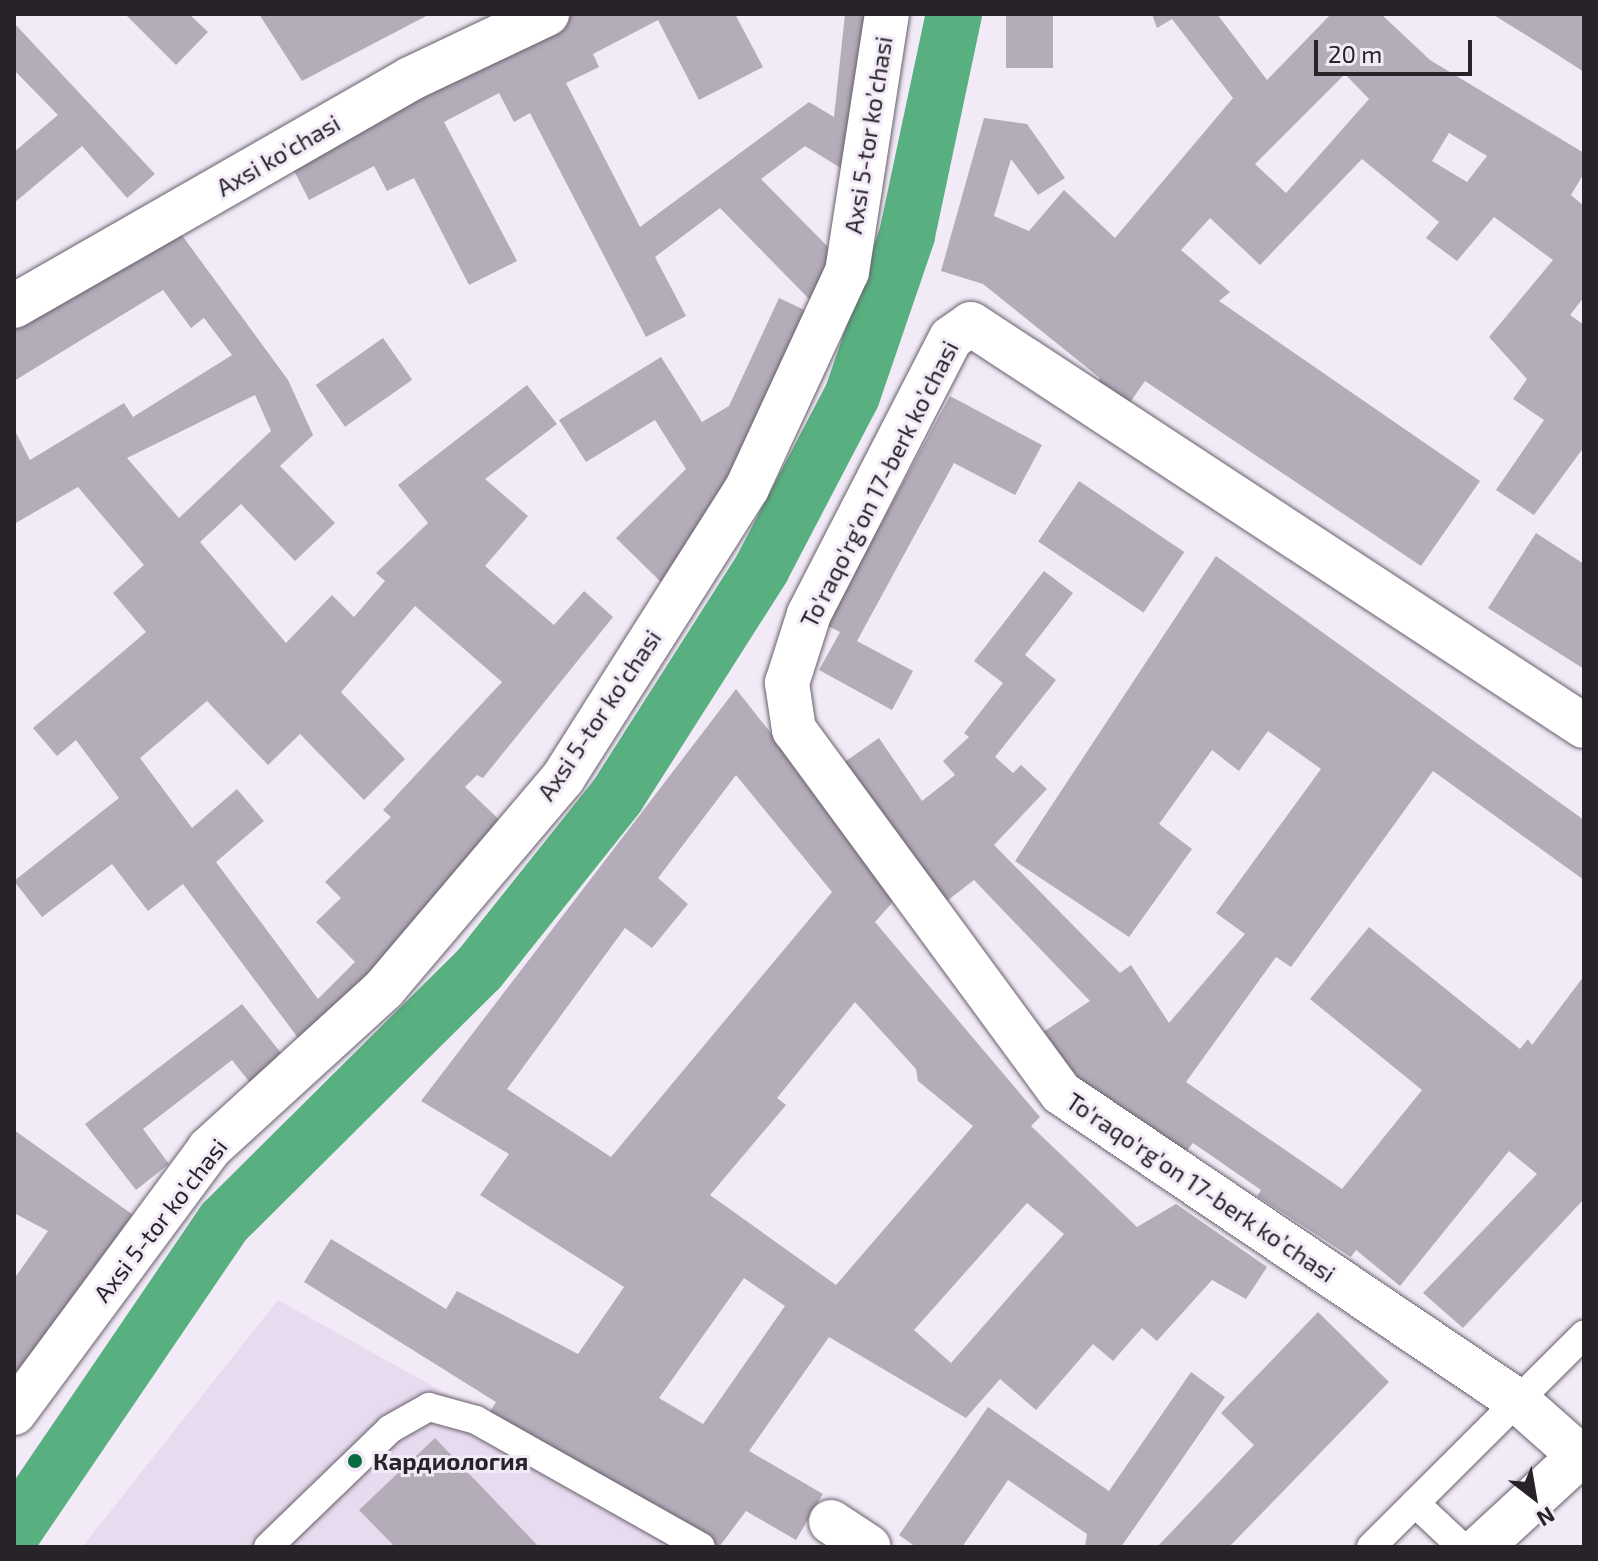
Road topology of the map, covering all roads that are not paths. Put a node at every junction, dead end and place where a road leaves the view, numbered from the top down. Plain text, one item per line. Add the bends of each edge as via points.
1 (547, 14) edge
2 (887, 14) edge
3 (14, 306) edge
4 (1584, 726) edge
5 (1584, 1335) edge
6 (1519, 1402) junction
7 (14, 1413) edge
8 (1582, 1454) edge
9 (1415, 1503) junction
10 (831, 1522) dead end
11 (268, 1547) edge
12 (701, 1547) edge
13 (869, 1547) edge
14 (1371, 1547) edge
15 (1462, 1547) edge
16 (1481, 1547) edge

1 - 3 street, Axsi ko'chasi via 410,79
2 - 7 street, Аxsi 5-tor koʼchasi via 847,272 747,488 563,778 384,989 209,1149
4 - 6 street, To'raqo'rg'on 17-berk koʼchasi via 971,324 951,338 823,586 787,683 794,730 1061,1093
5 - 6 lane
6 - 8 street, To'raqo'rg'on 17-berk koʼchasi
6 - 9 lane
8 - 16 street
9 - 14 lane
9 - 15 lane
10 - 13 street
11 - 12 lane via 390,1429 429,1407 476,1420

